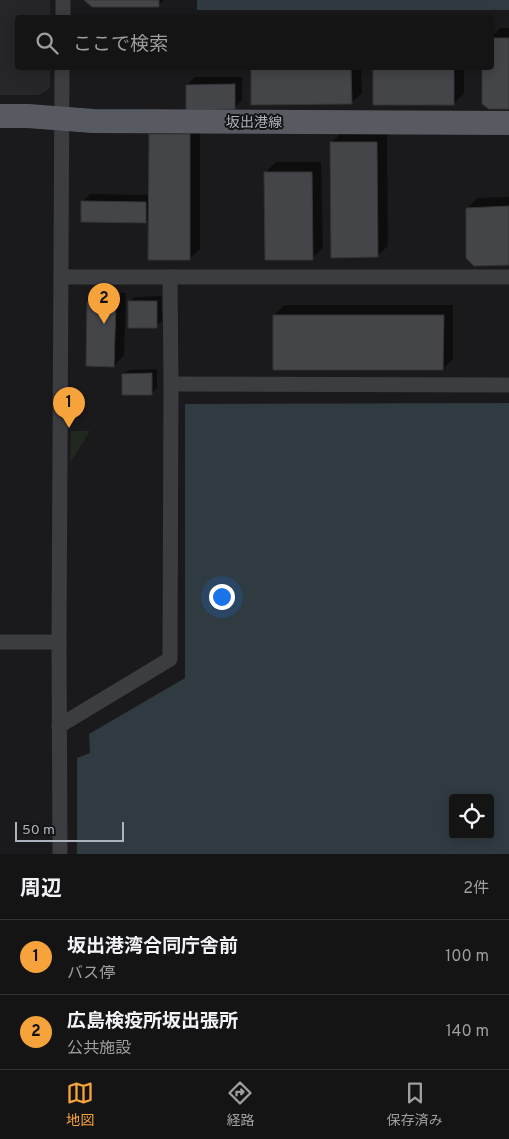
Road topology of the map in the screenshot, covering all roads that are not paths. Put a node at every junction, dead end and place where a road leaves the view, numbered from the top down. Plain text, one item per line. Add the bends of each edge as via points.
1 (63, 0) edge
2 (63, 15) edge
3 (62, 70) edge
4 (0, 116) edge
5 (62, 119) junction
6 (509, 123) edge
7 (62, 277) junction
8 (170, 277) junction
9 (509, 277) edge
10 (171, 384) junction
11 (509, 385) edge
12 (0, 642) edge
13 (59, 642) junction
14 (59, 726) junction
15 (60, 854) edge

1 - 2 street
3 - 5 street
4 - 5 main road, 坂出港線
5 - 6 main road, 坂出港線
5 - 7 street
7 - 8 street
7 - 13 street
8 - 9 street
8 - 10 street
10 - 11 street
10 - 14 street via 170,659
12 - 13 street
13 - 14 street
14 - 15 street

